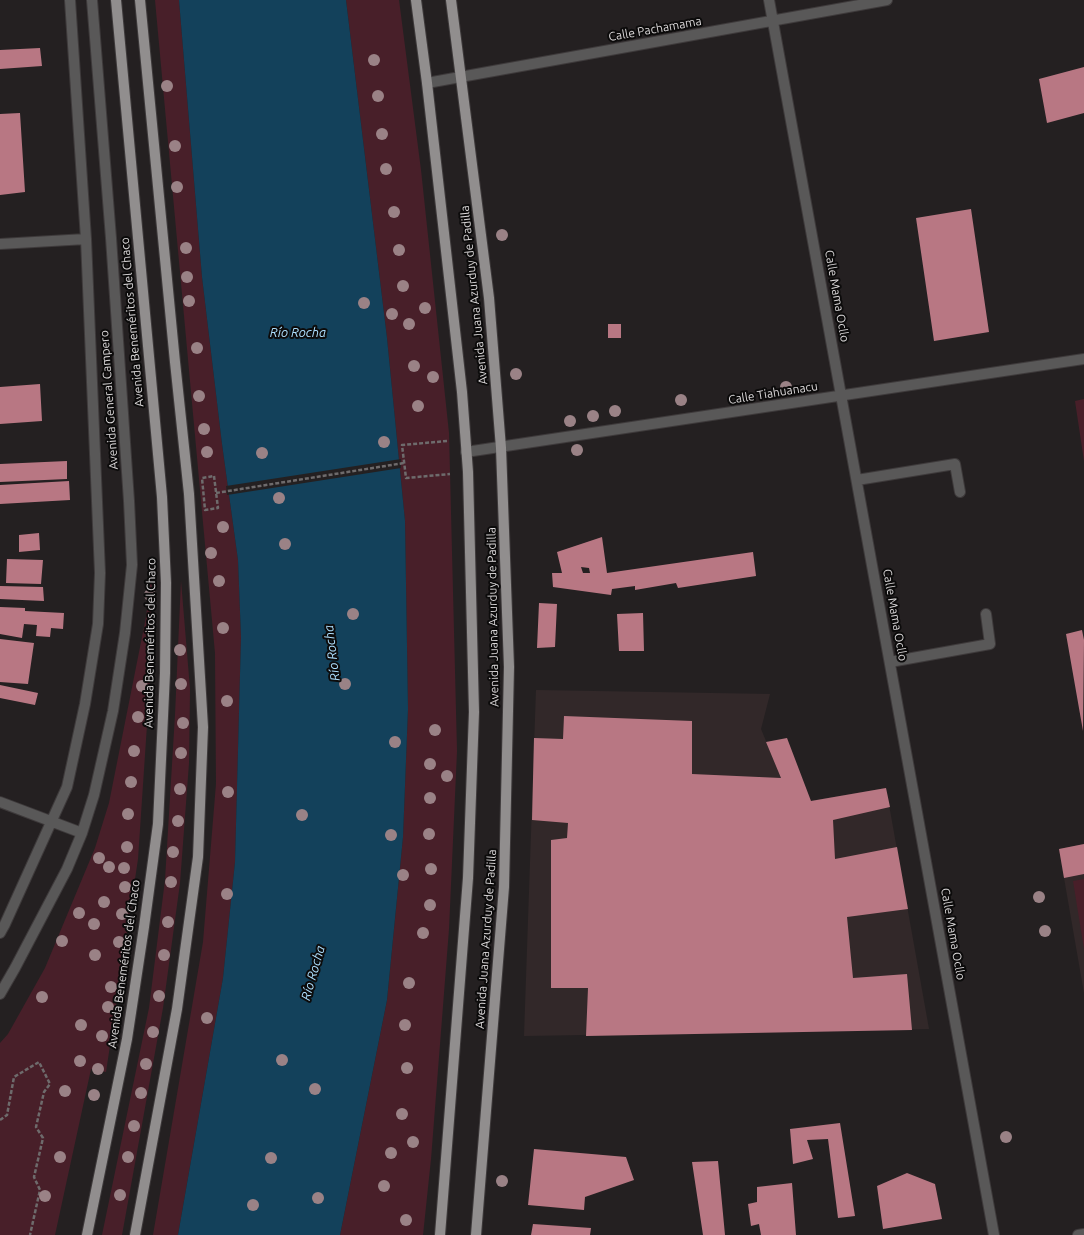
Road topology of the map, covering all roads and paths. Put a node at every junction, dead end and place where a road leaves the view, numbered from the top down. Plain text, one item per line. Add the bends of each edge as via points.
1 (70, 0) edge
2 (92, 0) edge
3 (116, 0) edge
4 (140, 0) edge
5 (416, 0) edge
6 (451, 0) edge
7 (769, 0) edge
8 (887, 0) edge
9 (774, 21) junction
10 (461, 77) junction
11 (427, 82) junction
12 (86, 239) junction
13 (0, 244) edge
14 (1084, 359) edge
15 (842, 395) junction
16 (449, 440) dead end
17 (501, 448) junction
18 (466, 452) junction
19 (404, 463) junction
20 (450, 474) dead end
21 (214, 476) dead end
22 (857, 480) junction
23 (960, 492) dead end
24 (216, 493) junction
25 (218, 508) dead end
26 (986, 614) dead end
27 (890, 662) junction
28 (0, 802) edge
29 (52, 821) junction
30 (82, 833) junction
31 (0, 933) edge
32 (0, 994) edge
33 (0, 1120) edge
34 (1084, 1234) edge
35 (30, 1235) edge
36 (87, 1235) edge
37 (135, 1235) edge
38 (440, 1235) edge
39 (476, 1235) edge
40 (994, 1235) edge
41 (1078, 1235) edge

1 - 12 street, Avenida General Campero
2 - 30 street, Avenida General Campero via 111,238 132,565 126,633 113,711 94,795
3 - 36 main road, Avenida Beneméritos del Chaco via 162,497 166,583 165,666 158,824 144,927 127,1039
4 - 37 main road via 189,494 203,727 198,857 177,1009
5 - 11 main road, Avenida Juana Azurduy de Padilla
6 - 10 main road, Avenida Juana Azurduy de Padilla
7 - 9 street, Calle Mama Ocllo
8 - 9 street, Calle Pachamama
9 - 10 street, Calle Pachamama
9 - 15 street, Calle Mama Ocllo
10 - 11 street, Calle Pachamama
10 - 17 main road, Avenida Juana Azurduy de Padilla via 489,298
11 - 18 main road, Avenida Juana Azurduy de Padilla via 462,392
12 - 13 street
12 - 29 street, Avenida General Campero via 100,573 98,624 85,704 67,787
14 - 15 street, Calle Tiahuanacu
15 - 17 street, Calle Tiahuanacu
15 - 22 street, Calle Mama Ocllo
16 - 19 path via 402,446
17 - 18 street, Calle Tiahuanacu
17 - 39 main road, Avenida Juana Azurduy de Padilla via 510,667 504,887
18 - 38 main road, Avenida Juana Azurduy de Padilla via 473,720 468,878
19 - 20 path via 406,478
19 - 24 path
21 - 24 path
22 - 23 street via 955,464
22 - 27 street, Calle Mama Ocllo
24 - 25 path
26 - 27 street via 990,644
27 - 40 street, Calle Mama Ocllo
28 - 29 street
29 - 30 street
29 - 31 street, Avenida General Campero
30 - 32 street, Avenida General Campero via 67,869
33 - 35 path via 7,1115 14,1077 39,1062 50,1084 44,1092 36,1127 43,1138 34,1177 40,1190
34 - 41 street

